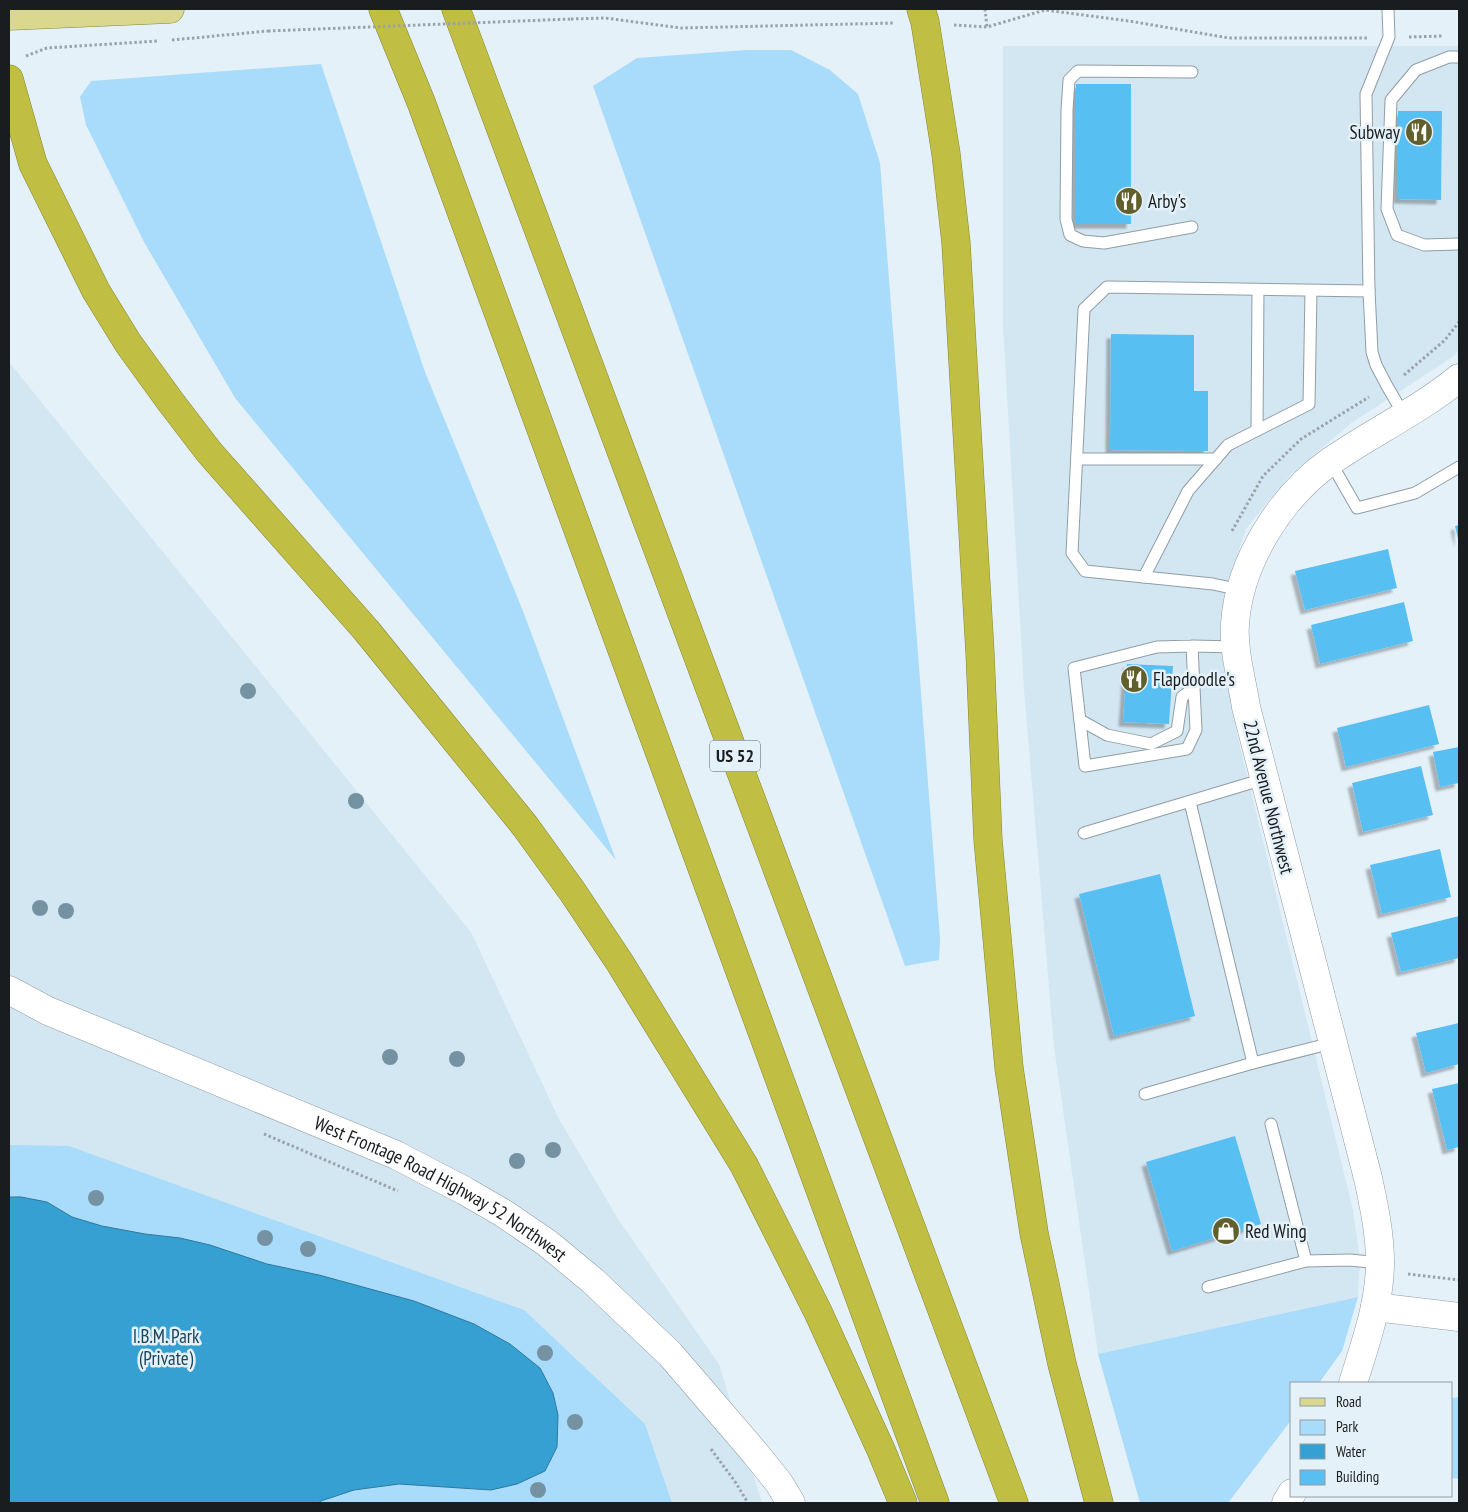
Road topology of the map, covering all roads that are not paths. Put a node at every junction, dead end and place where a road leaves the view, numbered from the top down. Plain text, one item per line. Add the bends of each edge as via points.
1 (170, 9) edge
2 (383, 9) edge
3 (456, 9) edge
4 (1388, 9) edge
5 (923, 15) edge
6 (9, 16) edge
7 (1459, 57) edge
8 (1192, 72) dead end
9 (9, 79) edge
10 (9, 131) edge
11 (33, 164) junction
12 (1192, 227) dead end
13 (1459, 244) edge
14 (1258, 290) junction
15 (1312, 291) junction
16 (1369, 291) junction
17 (1459, 378) edge
18 (1404, 416) junction
19 (1257, 430) junction
20 (1077, 458) junction
21 (1216, 459) junction
22 (1330, 461) junction
23 (1459, 467) edge
24 (1144, 577) junction
25 (1240, 590) junction
26 (1192, 646) junction
27 (1236, 647) junction
28 (1194, 688) junction
29 (1080, 720) junction
30 (1264, 779) junction
31 (1190, 802) junction
32 (1084, 832) dead end
33 (9, 990) edge
34 (1332, 1042) junction
35 (1252, 1063) junction
36 (1145, 1094) dead end
37 (1271, 1124) dead end
38 (1306, 1261) junction
39 (1380, 1263) junction
40 (1208, 1287) dead end
41 (1375, 1307) junction
42 (1459, 1318) edge
43 (1353, 1382) edge
44 (790, 1503) edge
45 (902, 1503) edge
46 (935, 1503) edge
47 (1014, 1503) edge
48 (1098, 1503) edge

1 - 6 main road
2 - 46 highway via 425,112
3 - 47 highway, US 52
4 - 16 lane via 1389,37 1366,94
5 - 48 highway via 946,154 956,243 980,643 988,840 1010,1077 1034,1233 1062,1364
7 - 13 lane via 1449,57 1416,70 1391,100 1387,209 1397,236 1424,245
8 - 12 lane via 1078,72 1069,80 1066,110 1066,218 1070,235 1083,241 1104,243
9 - 11 highway
10 - 11 highway
11 - 45 highway via 96,291 170,402 274,528 366,630 525,826 620,963 744,1165 818,1312
14 - 15 lane
14 - 19 lane
14 - 20 lane via 1107,287 1084,308
15 - 16 lane
15 - 19 lane via 1309,404
16 - 18 lane via 1372,352 1386,386
17 - 18 street, 22nd Avenue Northwest
18 - 22 street, 22nd Avenue Northwest
19 - 21 lane via 1228,445
20 - 21 lane
20 - 24 lane via 1072,553 1085,571
21 - 24 lane via 1188,491
22 - 23 lane via 1357,508 1415,493
22 - 25 street, 22nd Avenue Northwest via 1274,518
24 - 25 lane
25 - 27 street, 22nd Avenue Northwest via 1235,624
26 - 27 lane
26 - 28 lane
26 - 29 lane via 1157,647 1074,668
27 - 30 street, 22nd Avenue Northwest via 1246,707
28 - 29 lane via 1182,697 1177,731 1151,744 1107,735
28 - 29 lane via 1196,730 1187,749 1085,766
30 - 31 lane
30 - 34 street, 22nd Avenue Northwest
31 - 32 lane
31 - 35 lane
33 - 44 street, West Frontage Road Highway 52 Northwest via 48,1011 396,1155 503,1213 547,1243 593,1281 670,1354 755,1453
34 - 35 lane
34 - 39 street, 22nd Avenue Northwest via 1370,1186 1377,1220
35 - 36 lane
37 - 38 lane
38 - 39 lane
38 - 40 lane
39 - 41 street, 22nd Avenue Northwest
41 - 42 street
41 - 43 street, 22nd Avenue Northwest

